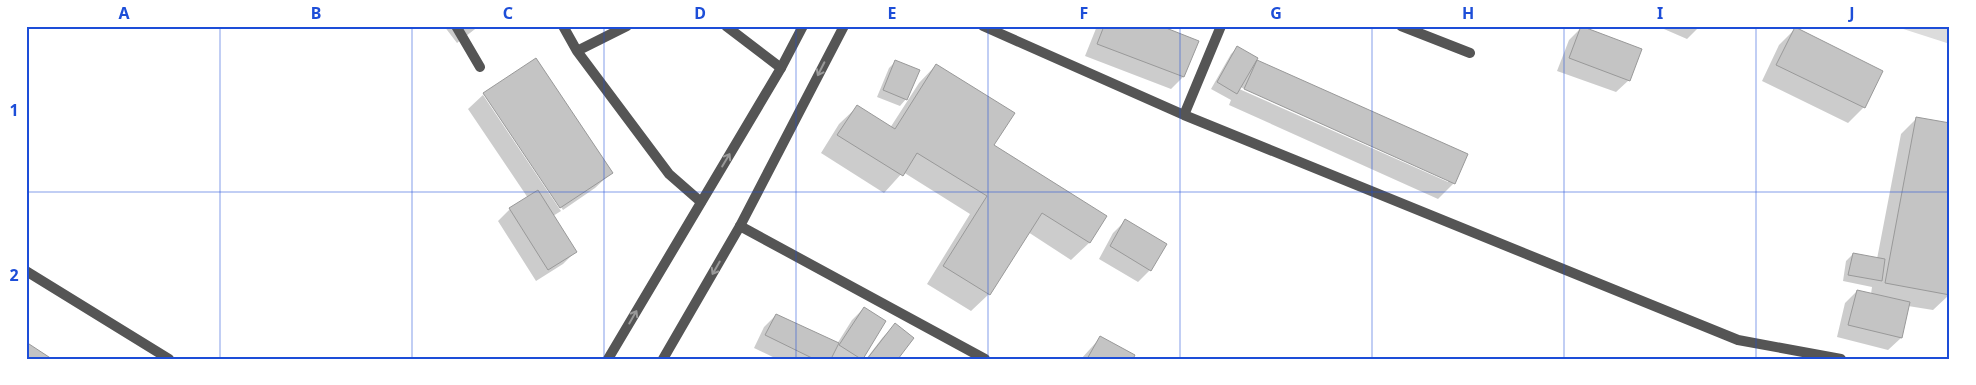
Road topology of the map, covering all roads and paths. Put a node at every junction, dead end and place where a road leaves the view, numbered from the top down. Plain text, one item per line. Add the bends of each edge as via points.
1 (456, 26) edge
2 (562, 26) edge
3 (628, 26) edge
4 (726, 26) edge
5 (803, 26) edge
6 (844, 26) edge
7 (983, 26) edge
8 (1221, 26) edge
9 (1401, 26) edge
10 (577, 51) junction
11 (1470, 53) dead end
12 (480, 68) dead end
13 (781, 68) junction
14 (1184, 115) junction
15 (701, 202) junction
16 (740, 226) junction
17 (26, 271) edge
18 (169, 359) edge
19 (608, 359) edge
20 (663, 359) edge
21 (985, 359) edge
22 (1840, 359) edge

1 - 12 street
2 - 10 street
3 - 10 street
4 - 13 street
5 - 13 street
6 -> 16 street
7 - 14 street
8 - 14 street
9 - 11 street
10 - 15 street via 668,174
15 -> 13 street
14 - 22 street via 1738,340
19 -> 15 street
16 -> 20 street
16 - 21 street
17 - 18 street

